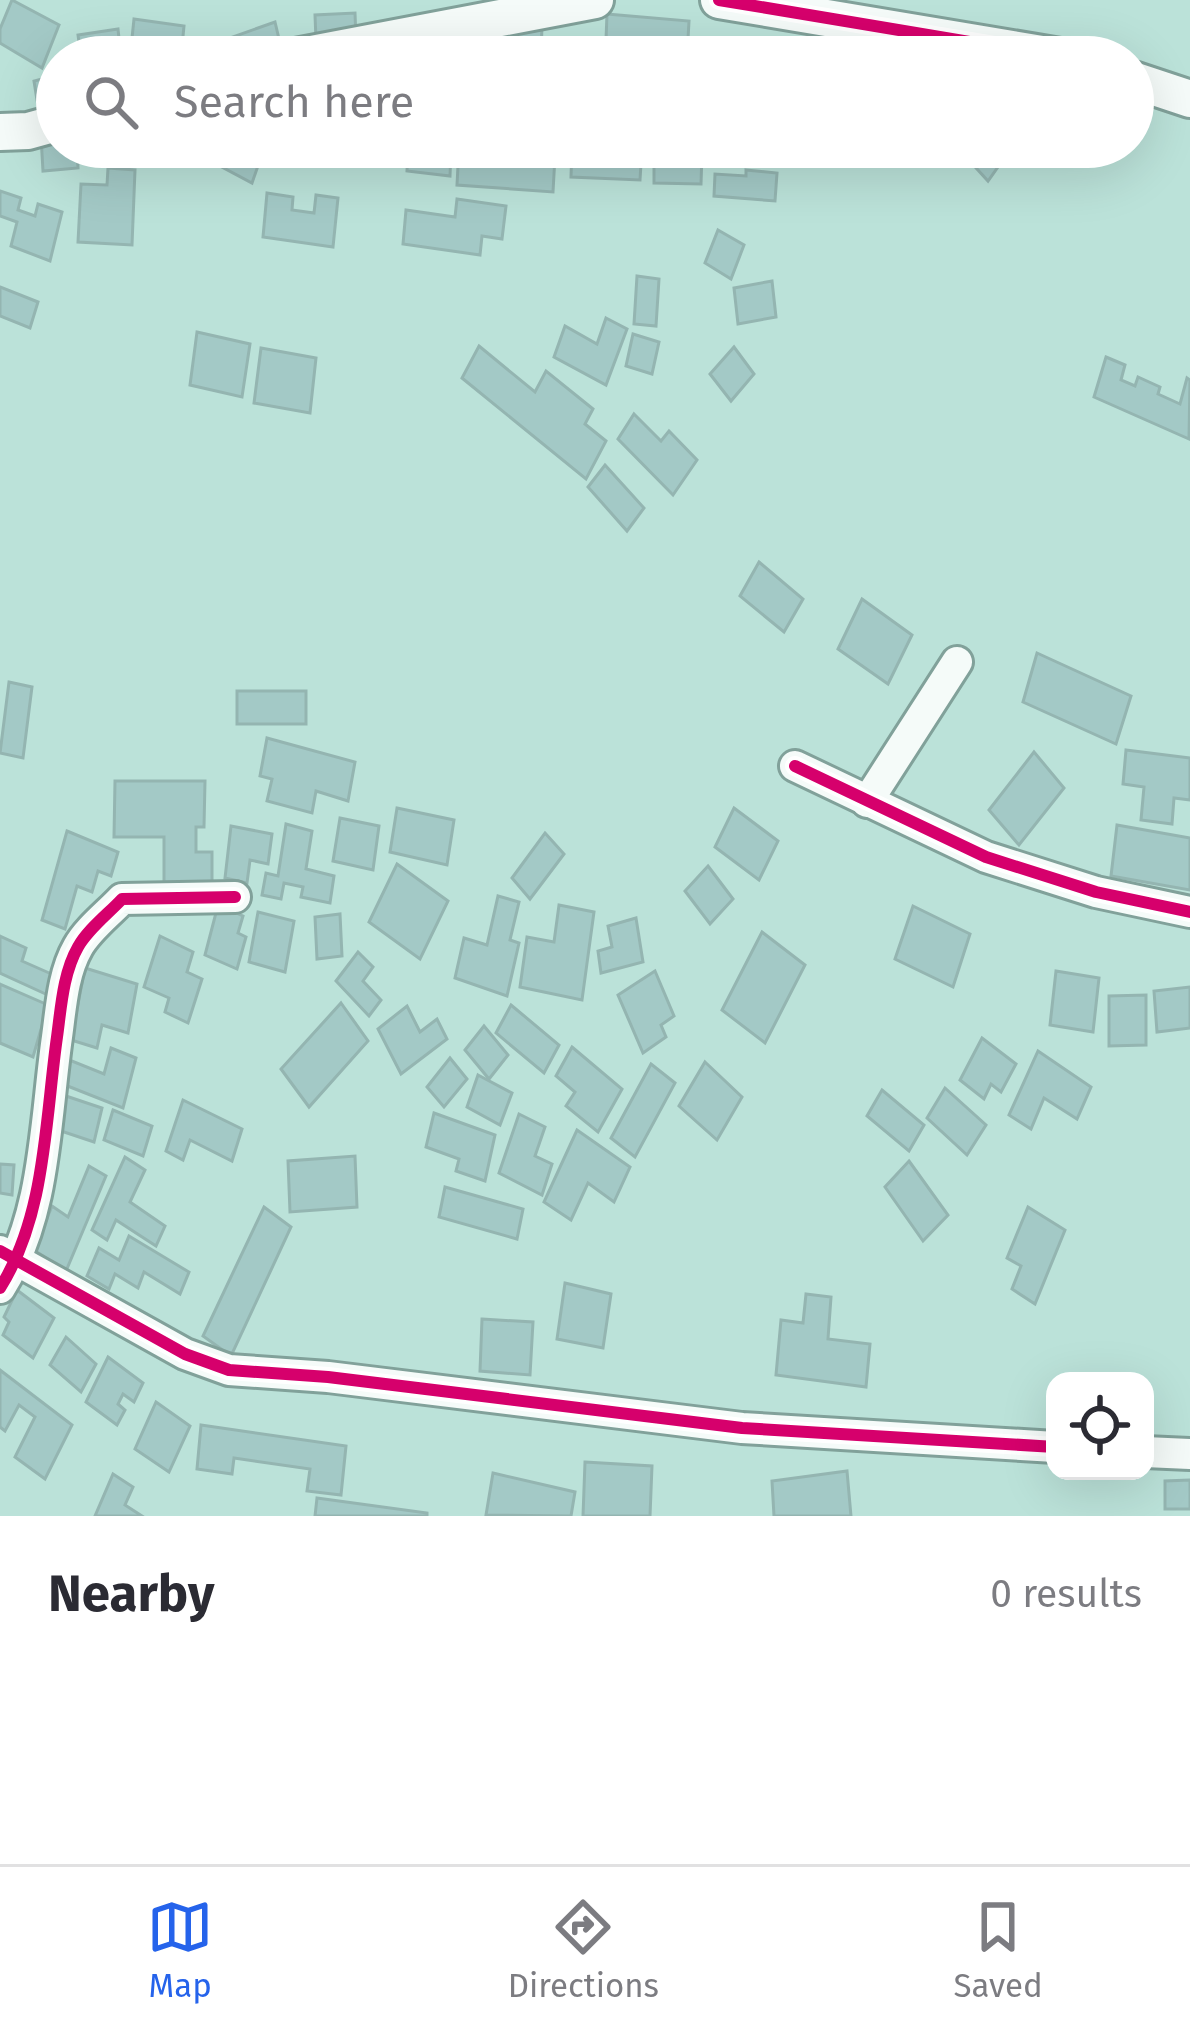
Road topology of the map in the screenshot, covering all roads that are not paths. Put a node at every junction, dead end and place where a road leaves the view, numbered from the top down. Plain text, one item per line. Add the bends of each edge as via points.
1 (595, 0) edge
2 (719, 0) edge
3 (406, 36) edge
4 (934, 36) edge
5 (1154, 87) edge
6 (1190, 99) edge
7 (36, 129) edge
8 (0, 132) edge
9 (957, 662) dead end
10 (795, 766) dead end
11 (867, 802) junction
12 (235, 897) dead end
13 (1190, 912) edge
14 (9, 1256) edge
15 (0, 1288) edge
16 (1046, 1446) edge
17 (1154, 1452) edge
18 (1190, 1454) edge

1 - 3 street
2 - 4 street
5 - 6 street
7 - 8 street
9 - 11 street
10 - 11 street
11 - 13 street via 986,856
12 - 14 street via 122,899 79,945 60,1014 32,1218
14 - 15 street
14 - 16 street via 185,1354 230,1370 742,1427
17 - 18 street

